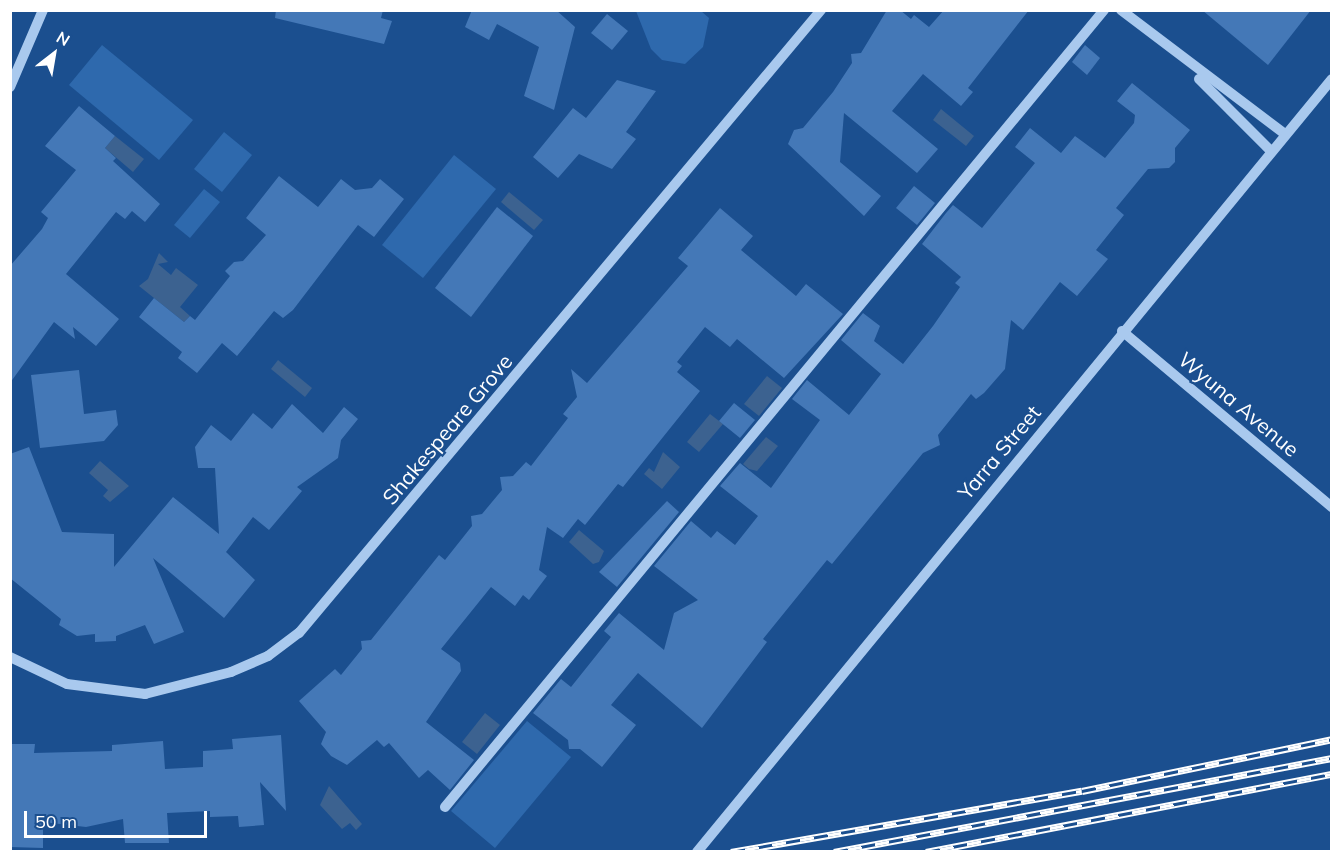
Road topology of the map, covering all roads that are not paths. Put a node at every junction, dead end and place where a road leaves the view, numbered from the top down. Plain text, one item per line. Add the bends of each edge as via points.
1 (44, 10) edge
2 (821, 10) edge
3 (1104, 10) edge
4 (1121, 10) edge
5 (1184, 63) junction
6 (1332, 79) edge
7 (10, 87) edge
8 (1285, 134) junction
9 (1271, 151) junction
10 (1122, 331) junction
11 (1332, 507) edge
12 (10, 657) edge
13 (445, 807) dead end
14 (699, 849) edge

1 - 7 street
2 - 12 street, Shakespeare Grove via 299,633 268,656 231,672 144,694 67,684
3 - 13 street
4 - 5 street
5 - 8 street
5 - 9 street
6 - 8 street, Yarra Street
8 - 9 street, Yarra Street
9 - 10 street, Yarra Street
10 - 11 street, Wyuna Avenue
10 - 14 street, Yarra Street

